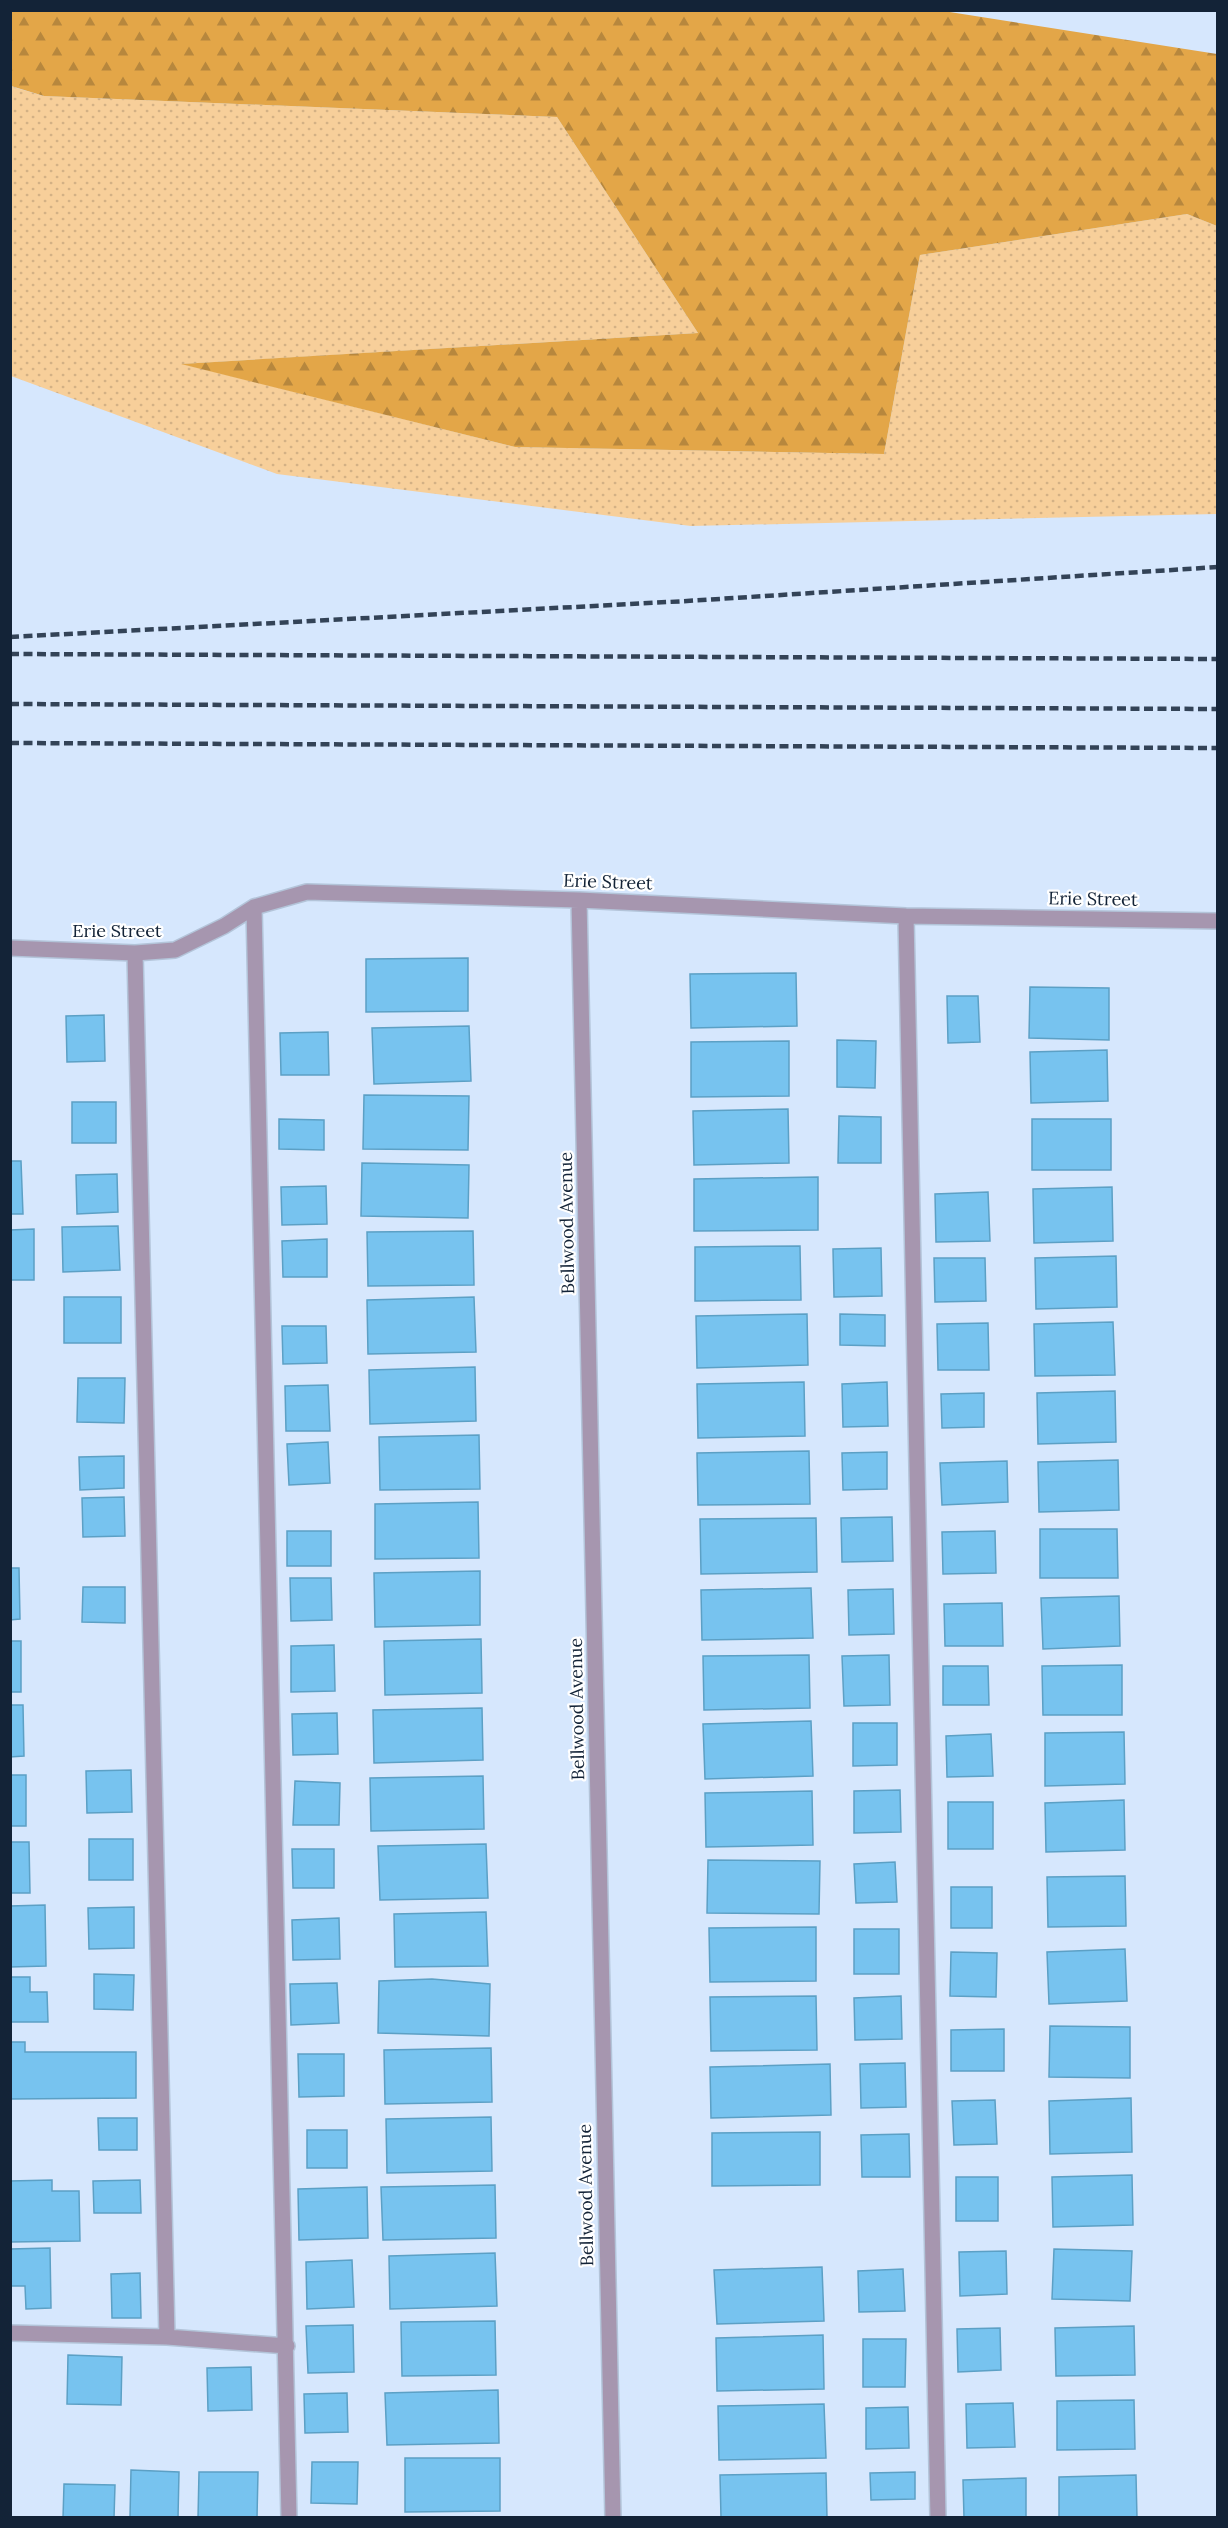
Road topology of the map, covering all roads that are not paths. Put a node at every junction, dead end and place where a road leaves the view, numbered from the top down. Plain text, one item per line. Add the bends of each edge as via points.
1 (579, 900) junction
2 (254, 907) junction
3 (906, 916) junction
4 (1218, 921) edge
5 (10, 948) edge
6 (135, 953) junction
7 (10, 2333) edge
8 (167, 2337) junction
9 (287, 2346) junction
10 (290, 2517) edge
11 (613, 2517) edge
12 (938, 2517) edge

1 - 2 street, Erie Street via 307,892
1 - 3 street, Erie Street
1 - 11 street, Bellwood Avenue
2 - 6 street, Erie Street via 175,950
2 - 9 street
3 - 4 street, Erie Street
3 - 12 street
5 - 6 street, Erie Street
6 - 8 street
7 - 8 street
8 - 9 street
9 - 10 street

